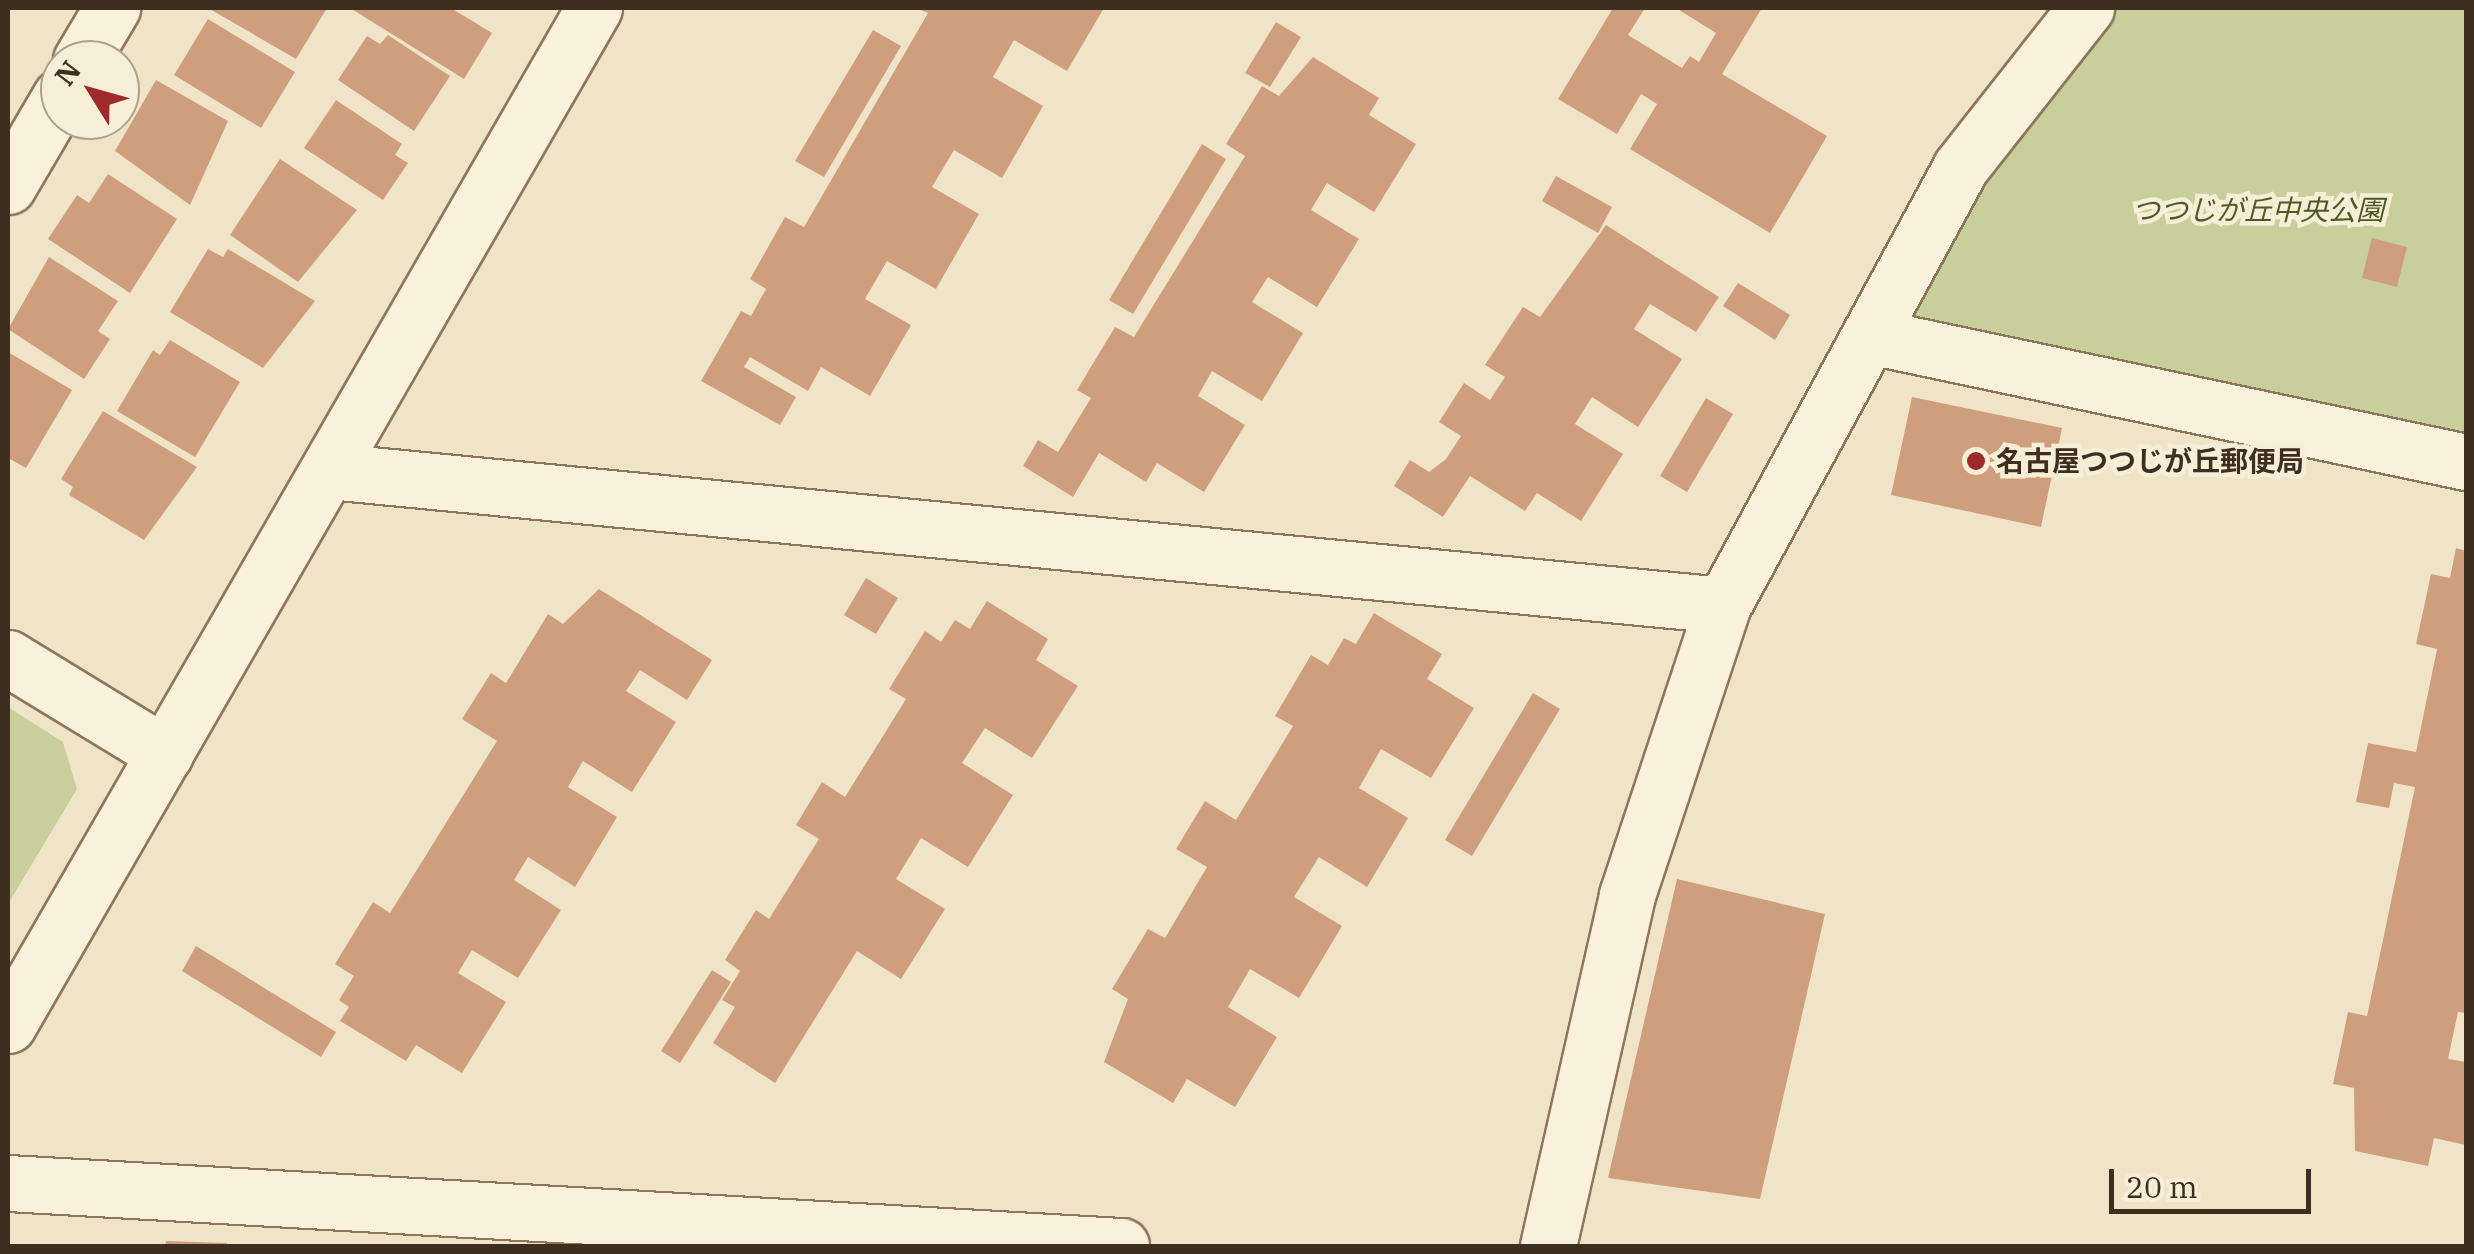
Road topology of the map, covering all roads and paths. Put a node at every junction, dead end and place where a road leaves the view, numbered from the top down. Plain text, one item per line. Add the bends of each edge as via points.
1 (112, 8) edge
2 (594, 8) edge
3 (2086, 8) edge
4 (94, 40) edge
5 (40, 131) edge
6 (8, 186) edge
7 (1870, 336) junction
8 (2466, 462) edge
9 (329, 472) junction
10 (1723, 605) junction
11 (8, 658) edge
12 (165, 754) junction
13 (8, 1025) edge
14 (8, 1183) edge
15 (1120, 1246) edge
16 (1548, 1246) edge

1 - 4 street
2 - 9 street
3 - 7 street via 1960,168
5 - 6 street
7 - 8 street
7 - 10 street
9 - 10 street
9 - 12 street
10 - 16 street via 1627,895
11 - 12 street
12 - 13 street
14 - 15 street

